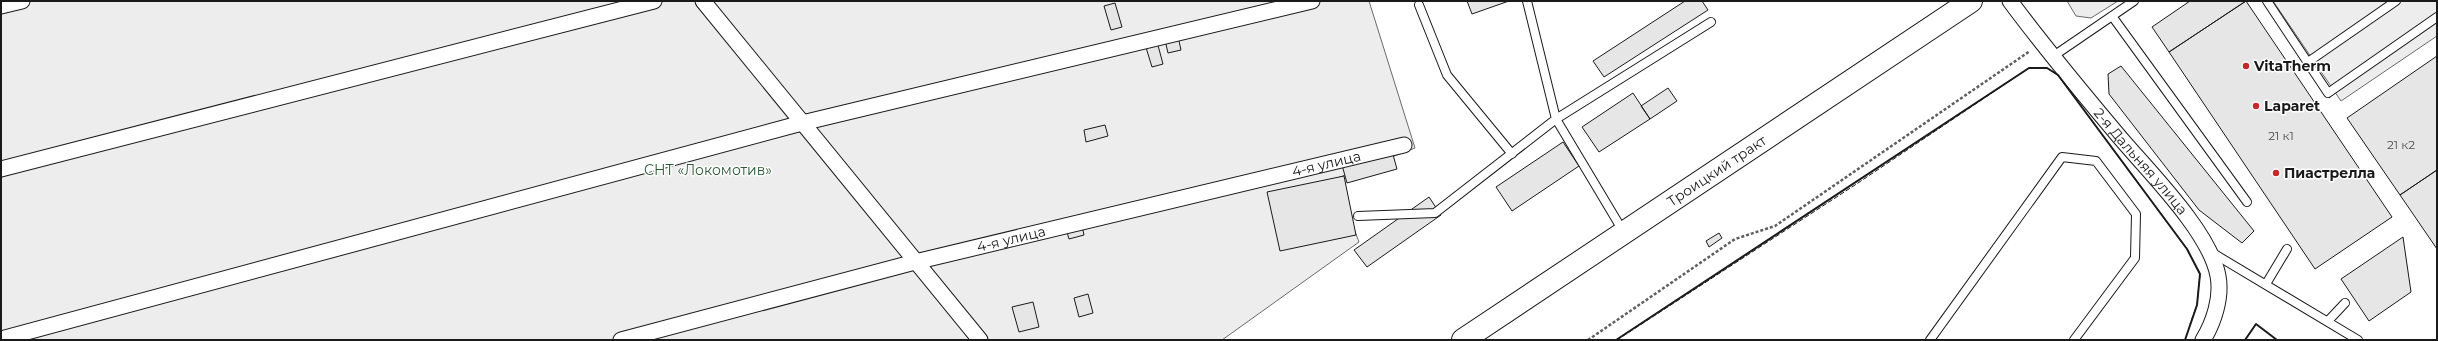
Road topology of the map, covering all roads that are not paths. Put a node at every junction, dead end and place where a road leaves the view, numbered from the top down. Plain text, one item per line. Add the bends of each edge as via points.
1 (22, 1) edge
2 (654, 1) edge
3 (703, 1) edge
4 (1312, 1) edge
5 (1527, 1) edge
6 (1971, 1) edge
7 (2010, 1) edge
8 (2134, 1) edge
9 (2267, 1) edge
10 (2396, 1) edge
11 (1419, 5) dead end
12 (1, 6) edge
13 (2112, 16) junction
14 (2437, 17) edge
15 (1711, 22) dead end
16 (2052, 57) junction
17 (2308, 62) junction
18 (1556, 119) junction
19 (802, 123) junction
20 (1404, 145) dead end
21 (1512, 154) junction
22 (1, 169) edge
23 (2247, 202) dead end
24 (1358, 216) dead end
25 (1623, 232) junction
26 (2286, 249) dead end
27 (2208, 250) junction
28 (916, 262) junction
29 (2266, 284) junction
30 (2345, 302) dead end
31 (2328, 321) junction
32 (1, 339) edge
33 (621, 340) edge
34 (980, 340) edge
35 (1463, 340) edge
36 (1930, 340) edge
37 (2074, 340) edge
38 (2203, 340) edge
39 (2358, 340) edge

1 - 12 street
2 - 22 street
3 - 19 street
4 - 19 street
5 - 18 lane
6 - 25 main road, Троицкий тракт
7 - 16 street, 2-я Дальняя улица
8 - 13 lane
9 - 17 lane
10 - 17 lane
11 - 21 lane via 1447,75
13 - 16 lane
13 - 23 lane
14 - 17 lane via 2328,93
15 - 18 lane
16 - 27 street, 2-я Дальняя улица via 2187,217
18 - 21 lane
18 - 25 lane
19 - 28 street
19 - 32 street
20 - 28 street, 4-я улица
21 - 24 lane via 1435,213
25 - 35 main road, Троицкий тракт
26 - 29 lane
27 - 29 lane
27 - 38 street, 2-я Дальняя улица via 2218,277 2217,307
28 - 33 street, 4-я улица
28 - 34 street
29 - 31 lane
30 - 31 lane
31 - 39 lane
36 - 37 lane via 2062,157 2096,161 2136,214 2135,258

